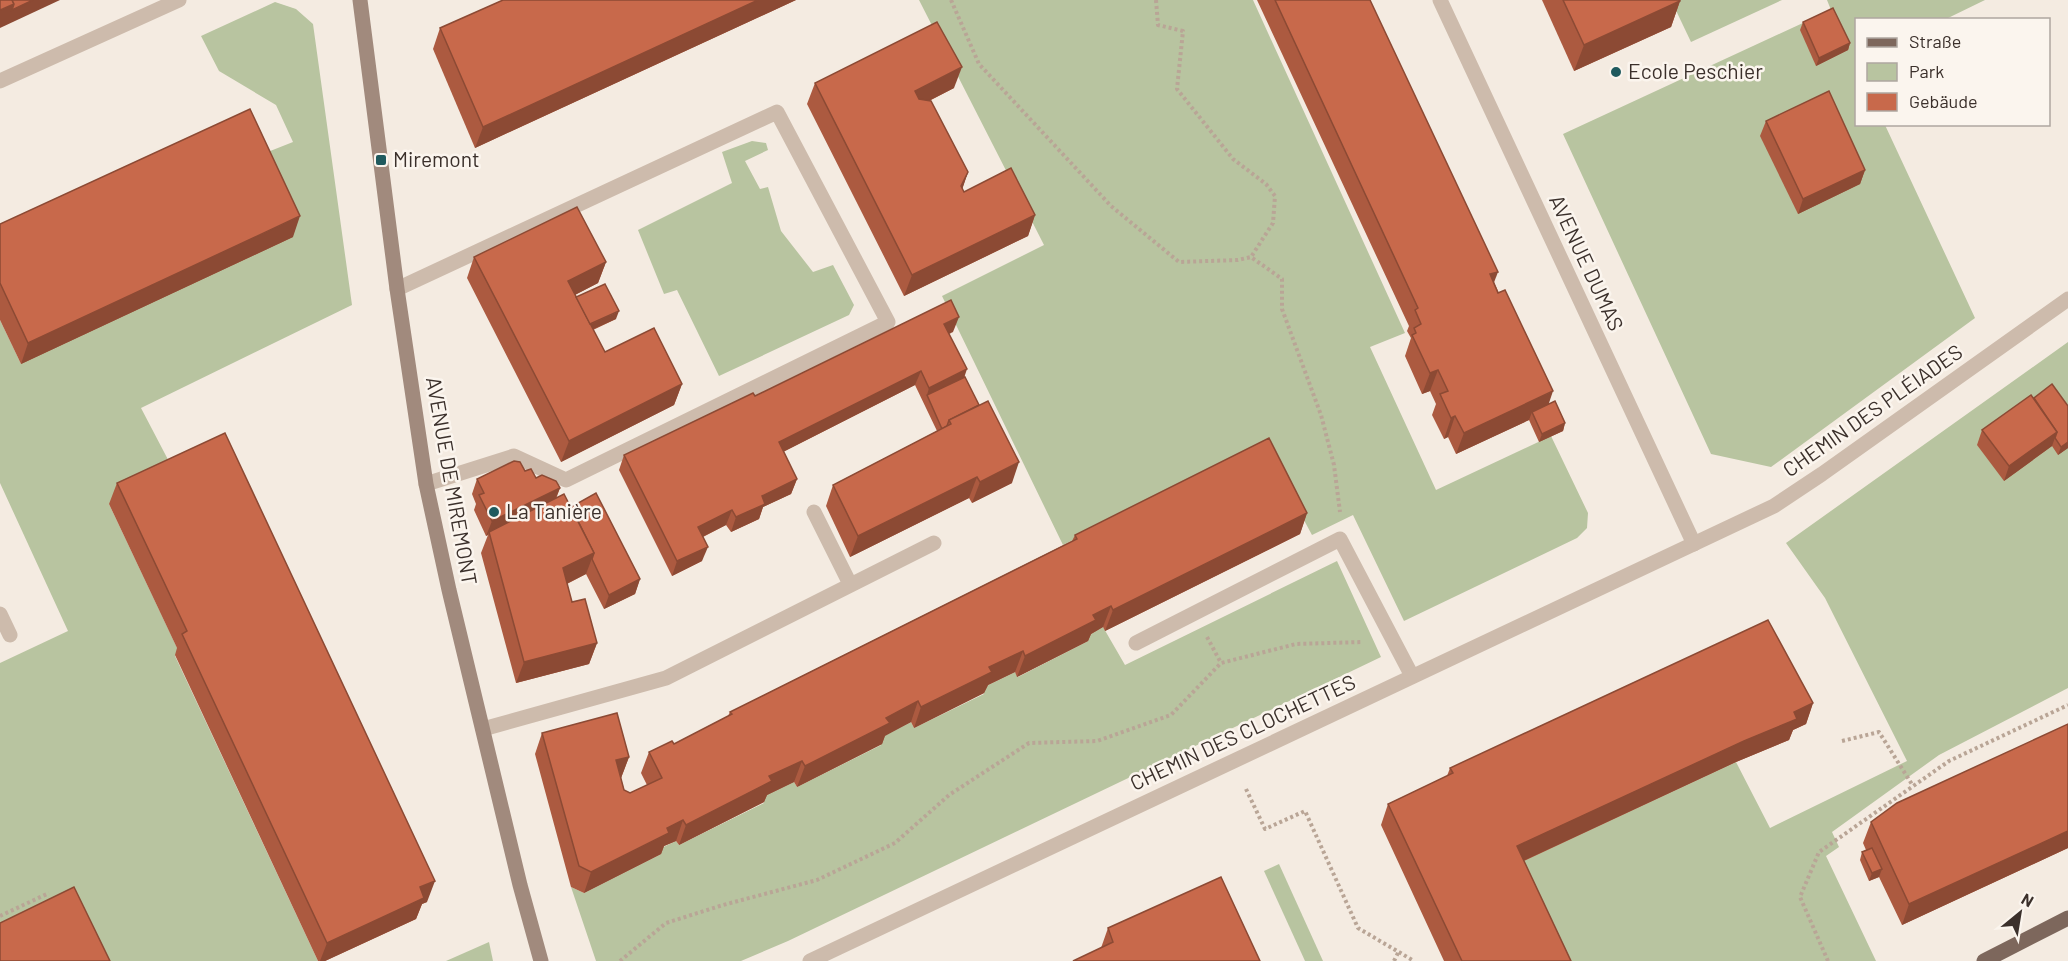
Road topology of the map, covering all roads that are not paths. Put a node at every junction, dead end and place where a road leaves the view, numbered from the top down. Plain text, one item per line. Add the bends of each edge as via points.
1 (179, 0) edge
2 (360, 0) edge
3 (1440, 0) edge
4 (0, 81) edge
5 (397, 289) junction
6 (2068, 299) edge
7 (426, 484) junction
8 (814, 512) dead end
9 (933, 543) dead end
10 (1694, 544) junction
11 (850, 584) junction
12 (0, 614) edge
13 (10, 635) dead end
14 (1136, 643) dead end
15 (1412, 676) junction
16 (483, 729) junction
17 (2068, 918) edge
18 (541, 961) edge
19 (810, 961) edge
20 (1984, 961) edge

1 - 4 street
2 - 5 street, AVENUE DE MIREMONT
3 - 10 street, AVENUE DUMAS
5 - 7 street, AVENUE DE MIREMONT
5 - 7 street via 777,112 888,322 566,480 514,456
6 - 10 street, CHEMIN DES PLÉIADES via 1774,506
7 - 16 street, AVENUE DE MIREMONT
8 - 11 street
9 - 11 street
10 - 15 street, CHEMIN DES CLOCHETTES
11 - 16 street via 666,678
12 - 13 street
14 - 15 street via 1340,539
15 - 19 street, CHEMIN DES CLOCHETTES
16 - 18 street, AVENUE DE MIREMONT
17 - 20 main road

